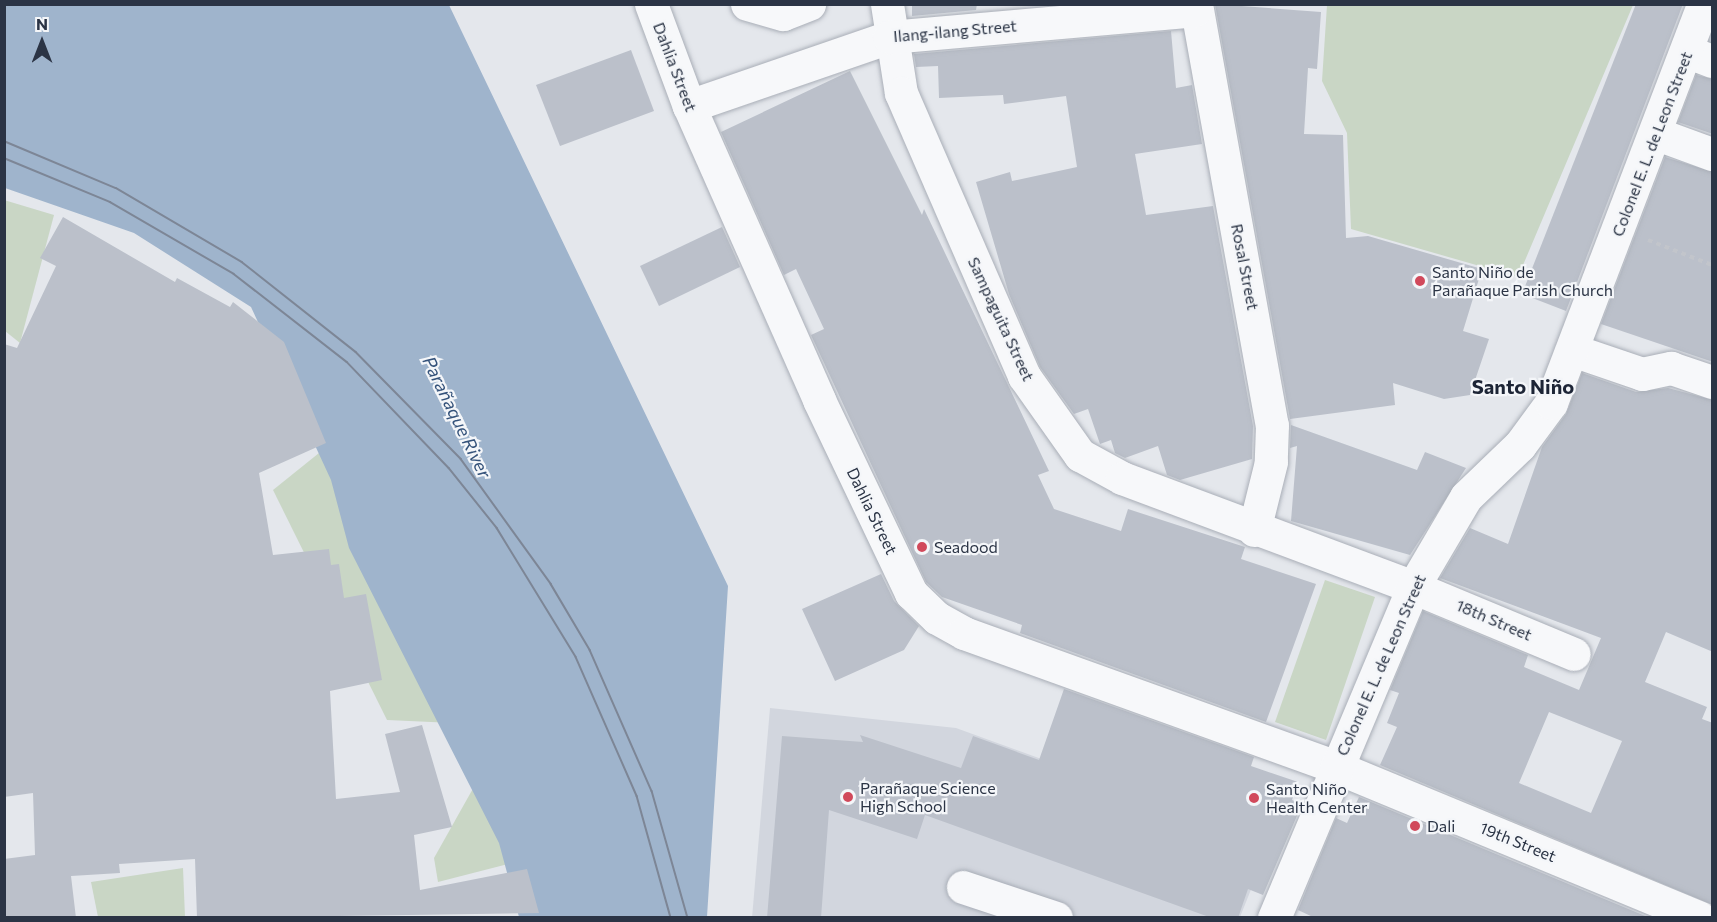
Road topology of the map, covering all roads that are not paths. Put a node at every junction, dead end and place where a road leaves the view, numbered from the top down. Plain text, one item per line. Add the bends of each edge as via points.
1 (651, 4) edge
2 (747, 4) edge
3 (809, 4) edge
4 (887, 4) edge
5 (1703, 4) edge
6 (1196, 7) edge
7 (890, 36) junction
8 (1700, 56) edge
9 (689, 106) junction
10 (1657, 134) junction
11 (1713, 154) edge
12 (1572, 350) junction
13 (1713, 382) edge
14 (1254, 530) junction
15 (1413, 586) junction
16 (1574, 654) dead end
17 (1336, 767) junction
18 (963, 888) dead end
19 (1056, 918) edge
20 (1274, 918) edge
21 (1700, 918) edge

1 - 9 street, Dahlia Street
2 - 3 street via 783,14
4 - 7 street, Sampaguita Street
5 - 8 street, Colonel E. L. de Leon Street
6 - 7 street, Ilang-ilang Street
6 - 14 street, Rosal Street via 1272,425 1271,462
7 - 9 street, Ilang-ilang Street
7 - 14 street, Sampaguita Street via 901,93 1024,376 1080,455 1122,478
8 - 10 street, Colonel E. L. de Leon Street
9 - 17 street, Dahlia Street via 819,400 911,593 964,633
10 - 11 street
10 - 12 street, Colonel E. L. de Leon Street
12 - 13 street via 1641,374 1671,368
12 - 15 street, Colonel E. L. de Leon Street via 1551,403 1520,445 1466,497
14 - 15 street, Sampaguita Street
15 - 16 street, 18th Street
15 - 17 street, Colonel E. L. de Leon Street
17 - 20 street, Colonel E. L. de Leon Street
17 - 21 street, 19th Street
18 - 19 street

